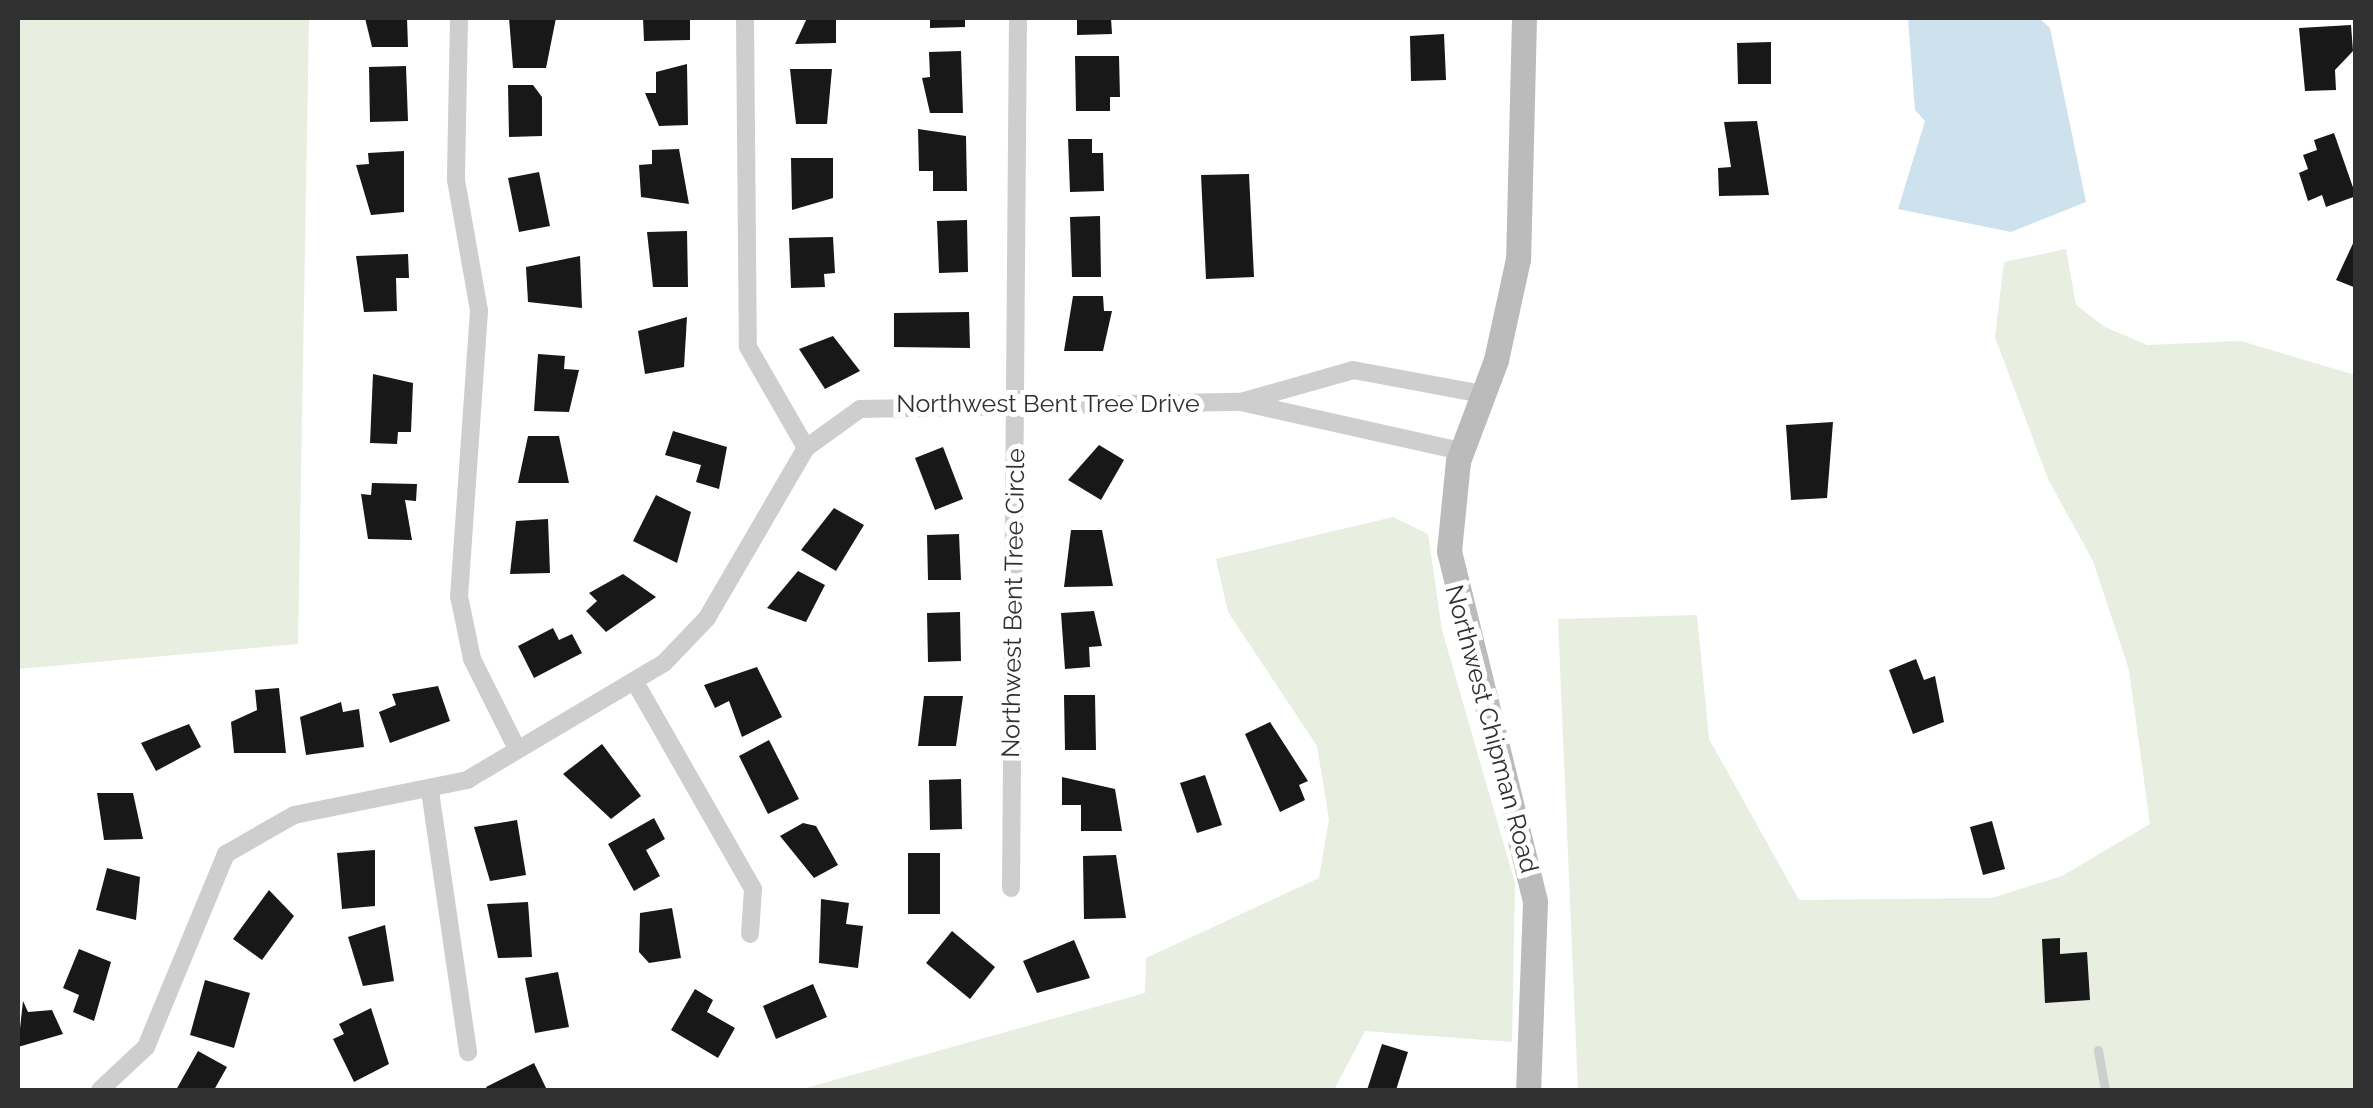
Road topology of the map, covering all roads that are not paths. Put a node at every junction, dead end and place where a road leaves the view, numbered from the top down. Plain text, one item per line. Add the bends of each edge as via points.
1 (459, 18) edge
2 (745, 18) edge
3 (1018, 18) edge
4 (1524, 18) edge
5 (1482, 394) junction
6 (1015, 402) junction
7 (1240, 402) junction
8 (806, 448) junction
9 (1461, 451) junction
10 (635, 682) junction
11 (516, 750) junction
12 (430, 790) junction
13 (1010, 888) dead end
14 (750, 934) dead end
15 (2098, 1050) dead end
16 (468, 1052) dead end
17 (100, 1090) edge
18 (1528, 1090) edge
19 (2105, 1090) edge

1 - 11 street via 456,180 479,311 460,612
2 - 8 street via 748,347
3 - 6 street, Northwest Bent Tree Circle
4 - 5 main road, Northwest Chipman Road via 1518,260
5 - 7 street, Northwest Bent Tree Drive via 1352,370
5 - 9 main road, Northwest Chipman Road
6 - 7 street, Northwest Bent Tree Drive
6 - 8 street, Northwest Bent Tree Drive via 877,403
6 - 13 street, Northwest Bent Tree Circle
7 - 9 street, Northwest Bent Tree Drive
8 - 10 street, Northwest Bent Tree Drive via 707,618
9 - 18 main road, Northwest Chipman Road via 1452,581 1535,902
10 - 11 street, Northwest Bent Tree Drive
10 - 14 street via 753,889
11 - 12 street, Northwest Bent Tree Drive
12 - 16 street
12 - 17 street, Northwest Bent Tree Drive via 294,815 226,854 146,1046
15 - 19 lane

